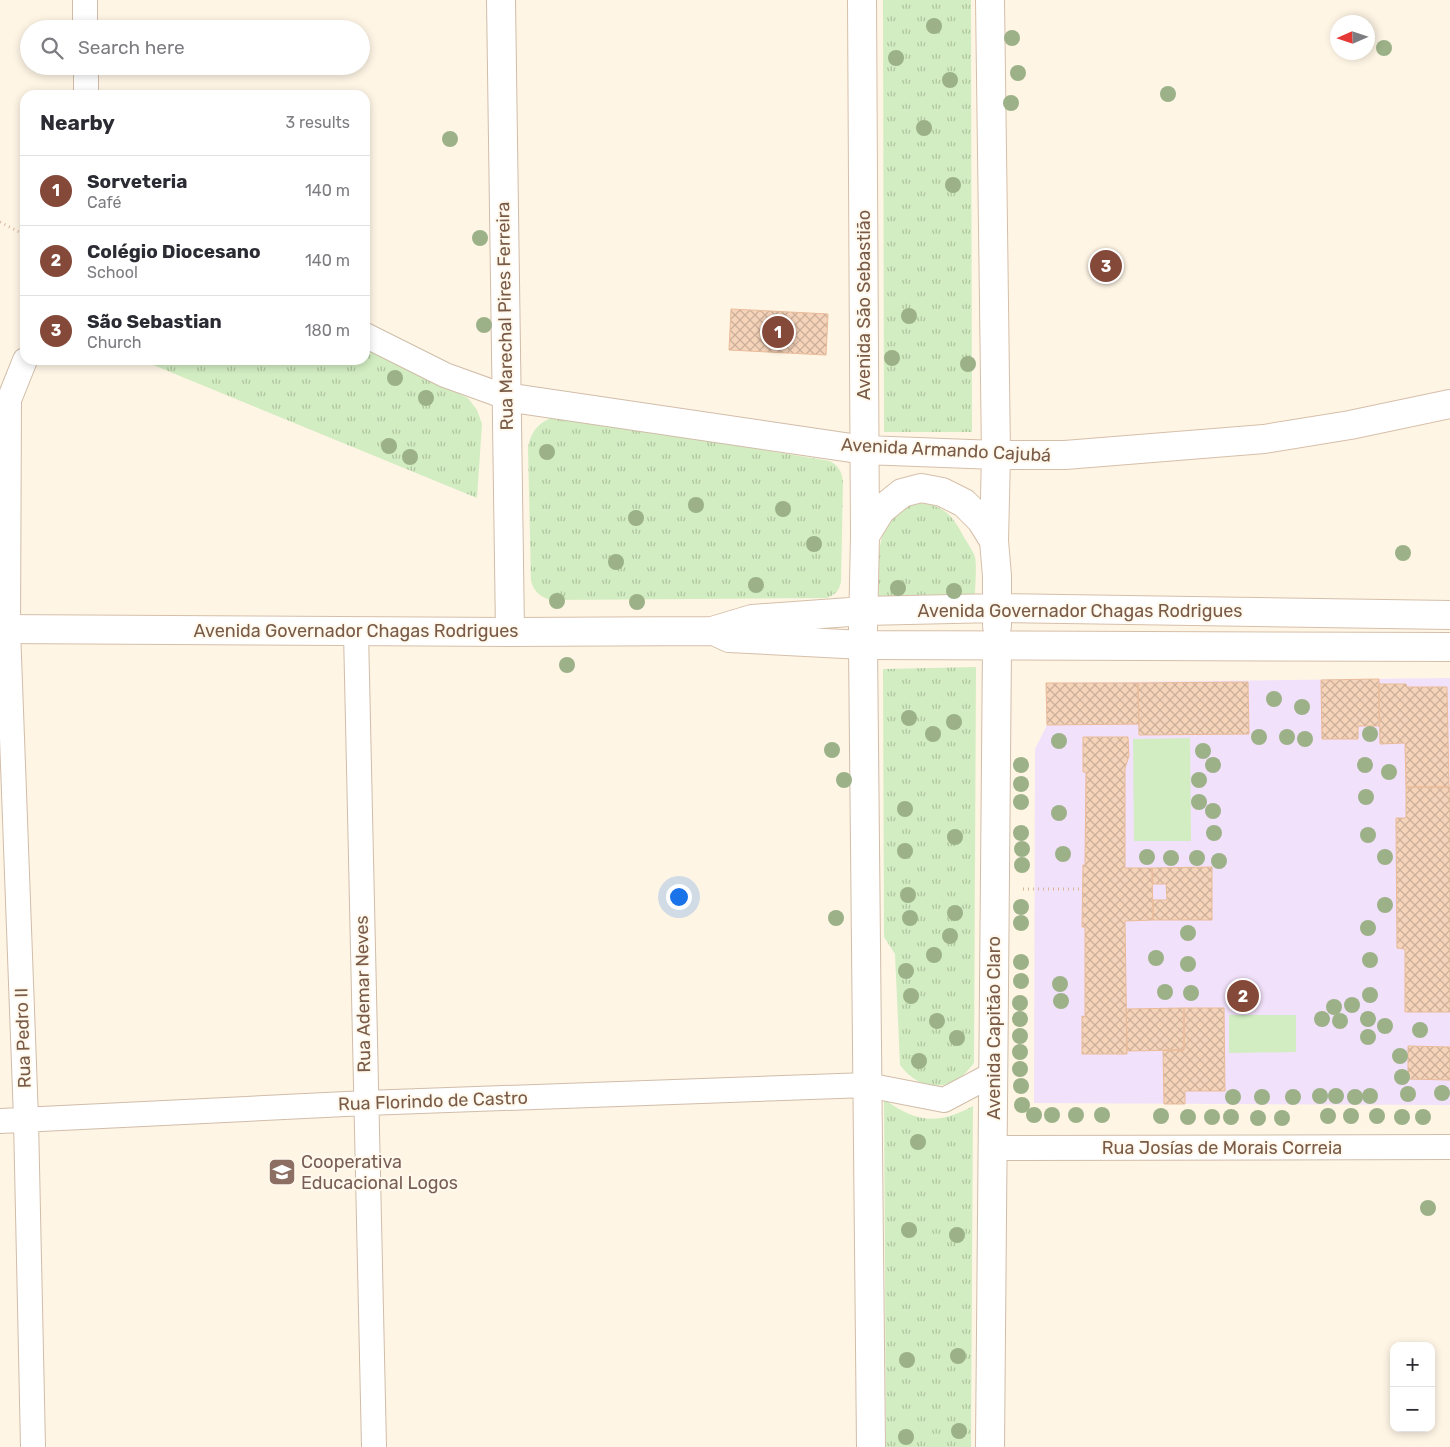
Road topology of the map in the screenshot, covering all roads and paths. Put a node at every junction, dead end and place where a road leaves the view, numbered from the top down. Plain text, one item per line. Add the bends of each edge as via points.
1 (85, 0) edge
2 (501, 0) edge
3 (862, 0) edge
4 (990, 0) edge
5 (85, 20) edge
6 (86, 75) edge
7 (86, 90) edge
8 (0, 222) edge
9 (20, 232) edge
10 (370, 338) edge
11 (22, 365) edge
12 (506, 397) junction
13 (5, 398) edge
14 (1450, 404) edge
15 (865, 450) junction
16 (996, 455) junction
17 (865, 536) junction
18 (994, 541) junction
19 (997, 608) junction
20 (864, 611) junction
21 (1450, 615) edge
22 (4, 629) edge
23 (712, 631) junction
24 (356, 632) junction
25 (510, 632) junction
26 (863, 645) junction
27 (997, 646) junction
28 (1450, 648) edge
29 (1082, 889) dead end
30 (995, 890) junction
31 (993, 1074) junction
32 (867, 1085) junction
33 (366, 1103) junction
34 (26, 1119) junction
35 (0, 1121) edge
36 (1450, 1147) edge
37 (993, 1148) junction
38 (33, 1447) edge
39 (374, 1447) edge
40 (871, 1447) edge
41 (990, 1447) edge

1 - 5 street
2 - 12 main road, Rua Marechal Pires Ferreira
3 - 15 main road, Avenida São Sebastião
4 - 16 main road
6 - 7 street
8 - 9 path
10 - 12 street, Avenida Armando Cajubá via 445,375
11 - 13 street
12 - 15 main road, Avenida Armando Cajubá
12 - 25 main road, Rua Marechal Pires Ferreira
13 - 22 street, Rua Pedro II
14 - 16 main road, Avenida Armando Cajubá via 1264,439 1065,455
15 - 16 main road, Avenida Armando Cajubá
15 - 17 main road, Avenida São Sebastião
16 - 18 main road
17 - 18 main road via 881,510 902,493 921,488 942,492 964,503 981,520
17 - 20 main road, Avenida São Sebastião
18 - 19 main road
19 - 20 main road, Avenida Governador Chagas Rodrigues
19 - 21 main road, Avenida Governador Chagas Rodrigues
19 - 27 main road, Avenida Capitão Claro
20 - 23 main road, Avenida Governador Chagas Rodrigues via 752,619
20 - 26 main road
22 - 24 main road, Avenida Governador Chagas Rodrigues
22 - 34 street, Rua Pedro II
23 - 25 main road, Avenida Governador Chagas Rodrigues
23 - 26 main road, Avenida Governador Chagas Rodrigues via 729,638
24 - 25 main road, Avenida Governador Chagas Rodrigues
24 - 33 street, Rua Ademar Neves
26 - 27 main road, Avenida Governador Chagas Rodrigues
26 - 32 main road
27 - 28 main road, Avenida Governador Chagas Rodrigues
27 - 30 main road, Avenida Capitão Claro
29 - 30 path
30 - 31 main road, Avenida Capitão Claro
31 - 32 street, Rua Florindo de Castro via 944,1100
31 - 37 main road, Avenida Capitão Claro
32 - 33 street, Rua Florindo de Castro
32 - 40 main road
33 - 34 street, Rua Florindo de Castro
33 - 39 street, Rua Ademar Neves
34 - 35 street, Rua Florindo de Castro
34 - 38 street, Rua Pedro II
36 - 37 street, Rua Josías de Morais Correia
37 - 41 main road, Avenida Capitão Claro

